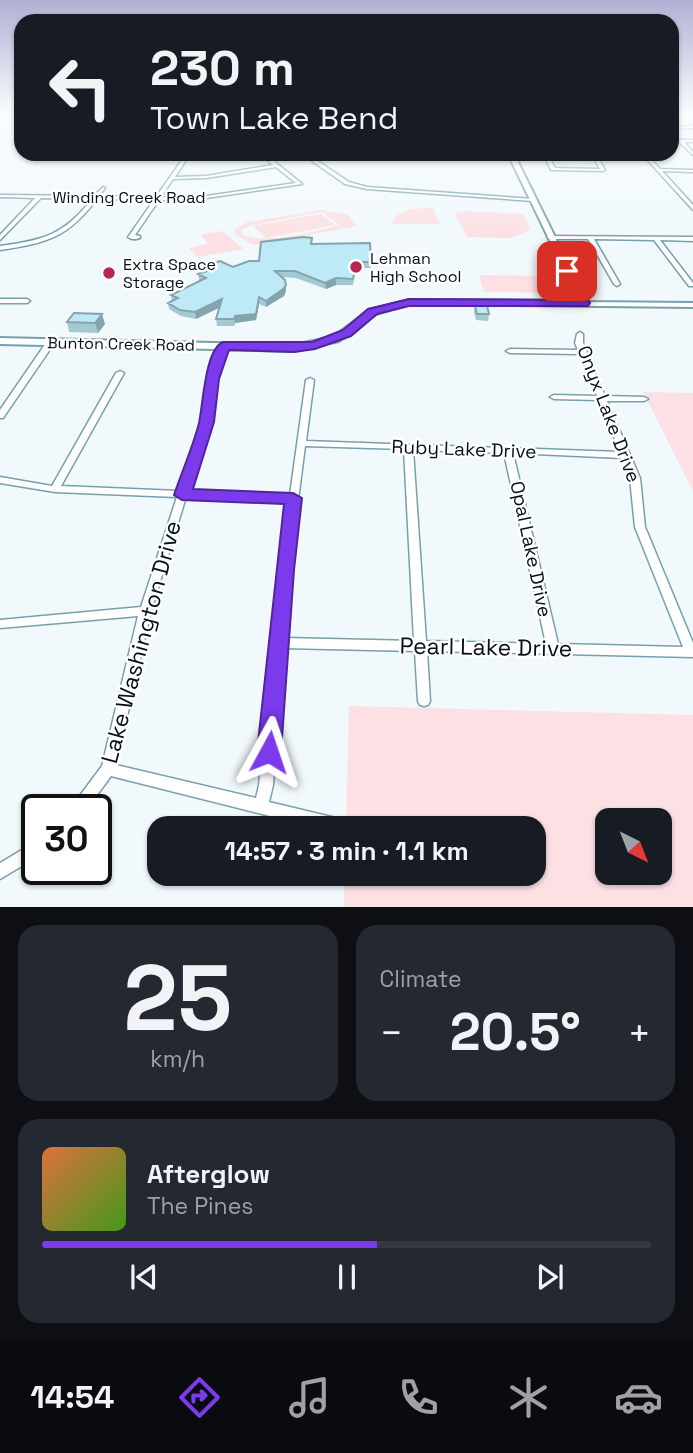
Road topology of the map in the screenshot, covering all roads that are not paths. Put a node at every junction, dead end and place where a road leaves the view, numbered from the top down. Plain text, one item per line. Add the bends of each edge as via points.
1 (183, 161) edge
2 (271, 161) edge
3 (314, 161) edge
4 (514, 161) edge
5 (549, 161) edge
6 (598, 161) edge
7 (651, 161) edge
8 (277, 166) junction
9 (659, 170) junction
10 (693, 171) edge
11 (172, 178) junction
12 (103, 188) dead end
13 (0, 196) edge
14 (39, 197) junction
15 (96, 198) junction
16 (156, 199) junction
17 (533, 200) junction
18 (693, 208) edge
19 (138, 237) dead end
20 (550, 237) junction
21 (0, 238) edge
22 (590, 238) junction
23 (655, 238) junction
24 (693, 239) edge
25 (0, 248) edge
26 (617, 284) dead end
27 (691, 285) dead end
28 (27, 300) dead end
29 (0, 301) edge
30 (584, 303) junction
31 (693, 305) edge
32 (580, 334) dead end
33 (0, 341) edge
34 (51, 342) junction
35 (223, 346) junction
36 (510, 351) dead end
37 (582, 352) junction
38 (120, 373) dead end
39 (310, 380) dead end
40 (554, 397) dead end
41 (601, 398) junction
42 (644, 399) dead end
43 (0, 416) edge
44 (303, 443) junction
45 (408, 446) junction
46 (508, 451) junction
47 (625, 455) junction
48 (0, 480) edge
49 (55, 489) junction
50 (182, 495) junction
51 (293, 498) junction
52 (145, 611) junction
53 (1, 625) edge
54 (279, 643) junction
55 (420, 645) junction
56 (553, 649) junction
57 (692, 652) edge
58 (424, 701) dead end
59 (108, 769) junction
60 (90, 794) edge
61 (261, 805) junction
62 (302, 816) edge
63 (21, 858) edge
64 (0, 872) edge

1 - 11 street
2 - 8 street
3 - 17 street via 347,183 367,188
4 - 17 street
5 - 6 street via 553,169 603,170
7 - 9 street
8 - 11 street
8 - 16 street, Winding Creek Road via 300,184 205,199
9 - 10 street
9 - 18 street
11 - 16 street
12 - 15 street
13 - 14 street, Winding Creek Road
14 - 15 street, Winding Creek Road
14 - 21 street
15 - 16 street, Winding Creek Road
15 - 25 street via 64,232
16 - 19 street via 131,237
17 - 20 street
20 - 22 street
20 - 30 street
22 - 23 street
22 - 26 street
23 - 24 street
23 - 27 street
28 - 29 street
30 - 31 street, Bunton Creek Road
30 - 35 street, Bunton Creek Road via 409,302 373,312 324,343 294,348
32 - 37 street, Onyx Lake Drive
33 - 34 street, Bunton Creek Road
34 - 35 street, Bunton Creek Road
34 - 43 street
35 - 50 street, Lake Washington Drive via 212,379 206,422
36 - 37 street
37 - 41 street, Onyx Lake Drive
38 - 49 street
39 - 44 street
40 - 41 street
41 - 42 street
41 - 47 street, Onyx Lake Drive
44 - 45 street, Ruby Lake Drive
44 - 51 street
45 - 46 street, Ruby Lake Drive
45 - 55 street
46 - 47 street, Ruby Lake Drive
46 - 56 street, Opal Lake Drive
47 - 57 street, Onyx Lake Drive via 638,489 640,527
48 - 49 street
49 - 50 street
50 - 51 street
50 - 52 street, Lake Washington Drive
51 - 54 street
52 - 53 street
52 - 59 street, Lake Washington Drive
54 - 55 street, Pearl Lake Drive
54 - 61 street
55 - 56 street, Pearl Lake Drive
55 - 58 street
56 - 57 street, Pearl Lake Drive
59 - 60 street, Lake Washington Drive
59 - 61 street
61 - 62 street
63 - 64 street

